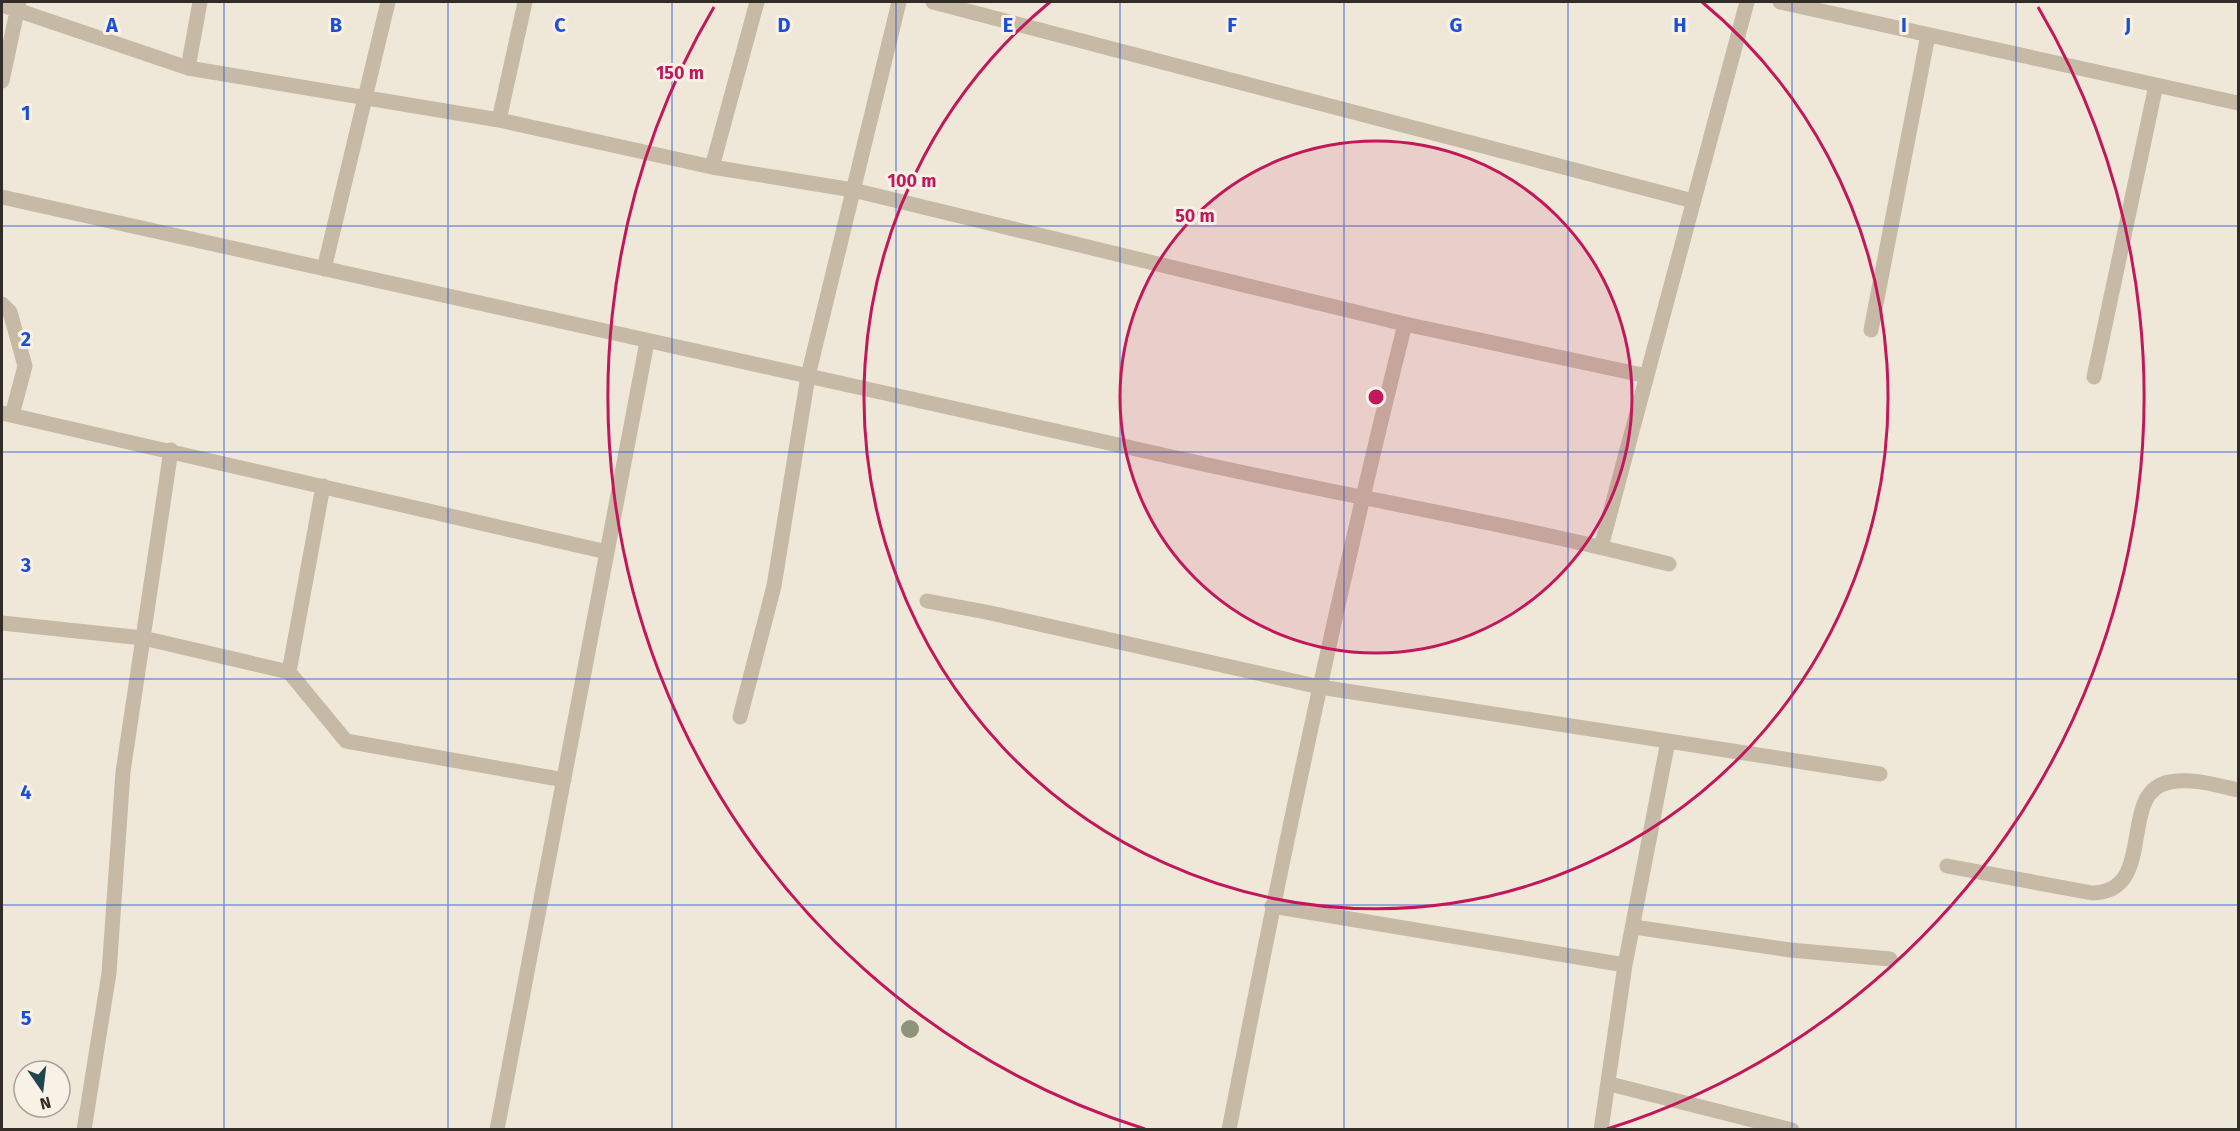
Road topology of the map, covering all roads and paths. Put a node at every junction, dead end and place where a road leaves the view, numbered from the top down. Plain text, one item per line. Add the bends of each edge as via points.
1 (200, 2) edge
2 (388, 2) edge
3 (525, 2) edge
4 (757, 2) edge
5 (899, 2) edge
6 (933, 2) edge
7 (1747, 2) edge
8 (1780, 2) edge
9 (2, 6) edge
10 (18, 7) edge
11 (1842, 8) edge
12 (1928, 35) junction
13 (188, 68) junction
14 (2, 81) edge
15 (2156, 85) junction
16 (365, 96) junction
17 (2238, 103) edge
18 (499, 120) junction
19 (712, 166) junction
20 (853, 190) junction
21 (2, 196) edge
22 (1693, 201) junction
23 (324, 269) junction
24 (2, 304) edge
25 (1405, 324) junction
26 (1871, 330) dead end
27 (647, 342) junction
28 (808, 376) junction
29 (1647, 376) junction
30 (2094, 377) dead end
31 (7, 414) edge
32 (171, 450) junction
33 (323, 486) junction
34 (1361, 499) junction
35 (1601, 547) junction
36 (607, 552) junction
37 (1669, 564) dead end
38 (927, 601) dead end
39 (2, 623) edge
40 (143, 638) junction
41 (289, 672) junction
42 (1320, 687) junction
43 (740, 717) dead end
44 (1668, 741) junction
45 (1880, 774) dead end
46 (564, 780) junction
47 (2238, 790) edge
48 (1947, 866) dead end
49 (1272, 906) junction
50 (1634, 927) junction
51 (1890, 959) dead end
52 (1625, 965) junction
53 (1610, 1084) junction
54 (84, 1130) edge
55 (497, 1130) edge
56 (1229, 1130) edge
57 (1601, 1130) edge
58 (1792, 1130) edge

1 - 13 street
2 - 16 street
3 - 18 street
4 - 19 street
5 - 20 street
6 - 22 street
7 - 22 street
8 - 11 street
9 - 10 street
10 - 13 street
10 - 14 street
11 - 12 street
12 - 15 street
12 - 26 street
13 - 16 street
15 - 17 street
15 - 30 street
16 - 18 street
16 - 23 street
18 - 19 street
19 - 20 street
20 - 25 street
20 - 28 street
21 - 23 street
22 - 29 street
23 - 27 street
24 - 31 street via 10,312 25,366
25 - 29 street
25 - 34 street
27 - 28 street
27 - 36 street
28 - 34 street
28 - 43 street via 774,586
29 - 35 street
31 - 32 street
32 - 33 street
32 - 40 street
33 - 36 street
33 - 41 street
34 - 35 street
34 - 42 street
35 - 37 street
36 - 46 street
38 - 42 street
39 - 40 street
40 - 41 street
40 - 54 street via 123,772 109,973
41 - 46 street via 346,741
42 - 44 street
42 - 49 street
44 - 45 street
44 - 50 street
46 - 55 street
47 - 48 street via 2197,781 2169,782 2153,789 2145,801 2125,878 2104,893
49 - 52 street
49 - 56 street
50 - 51 street via 1790,950
50 - 52 street
52 - 53 street
53 - 57 street
53 - 58 street

